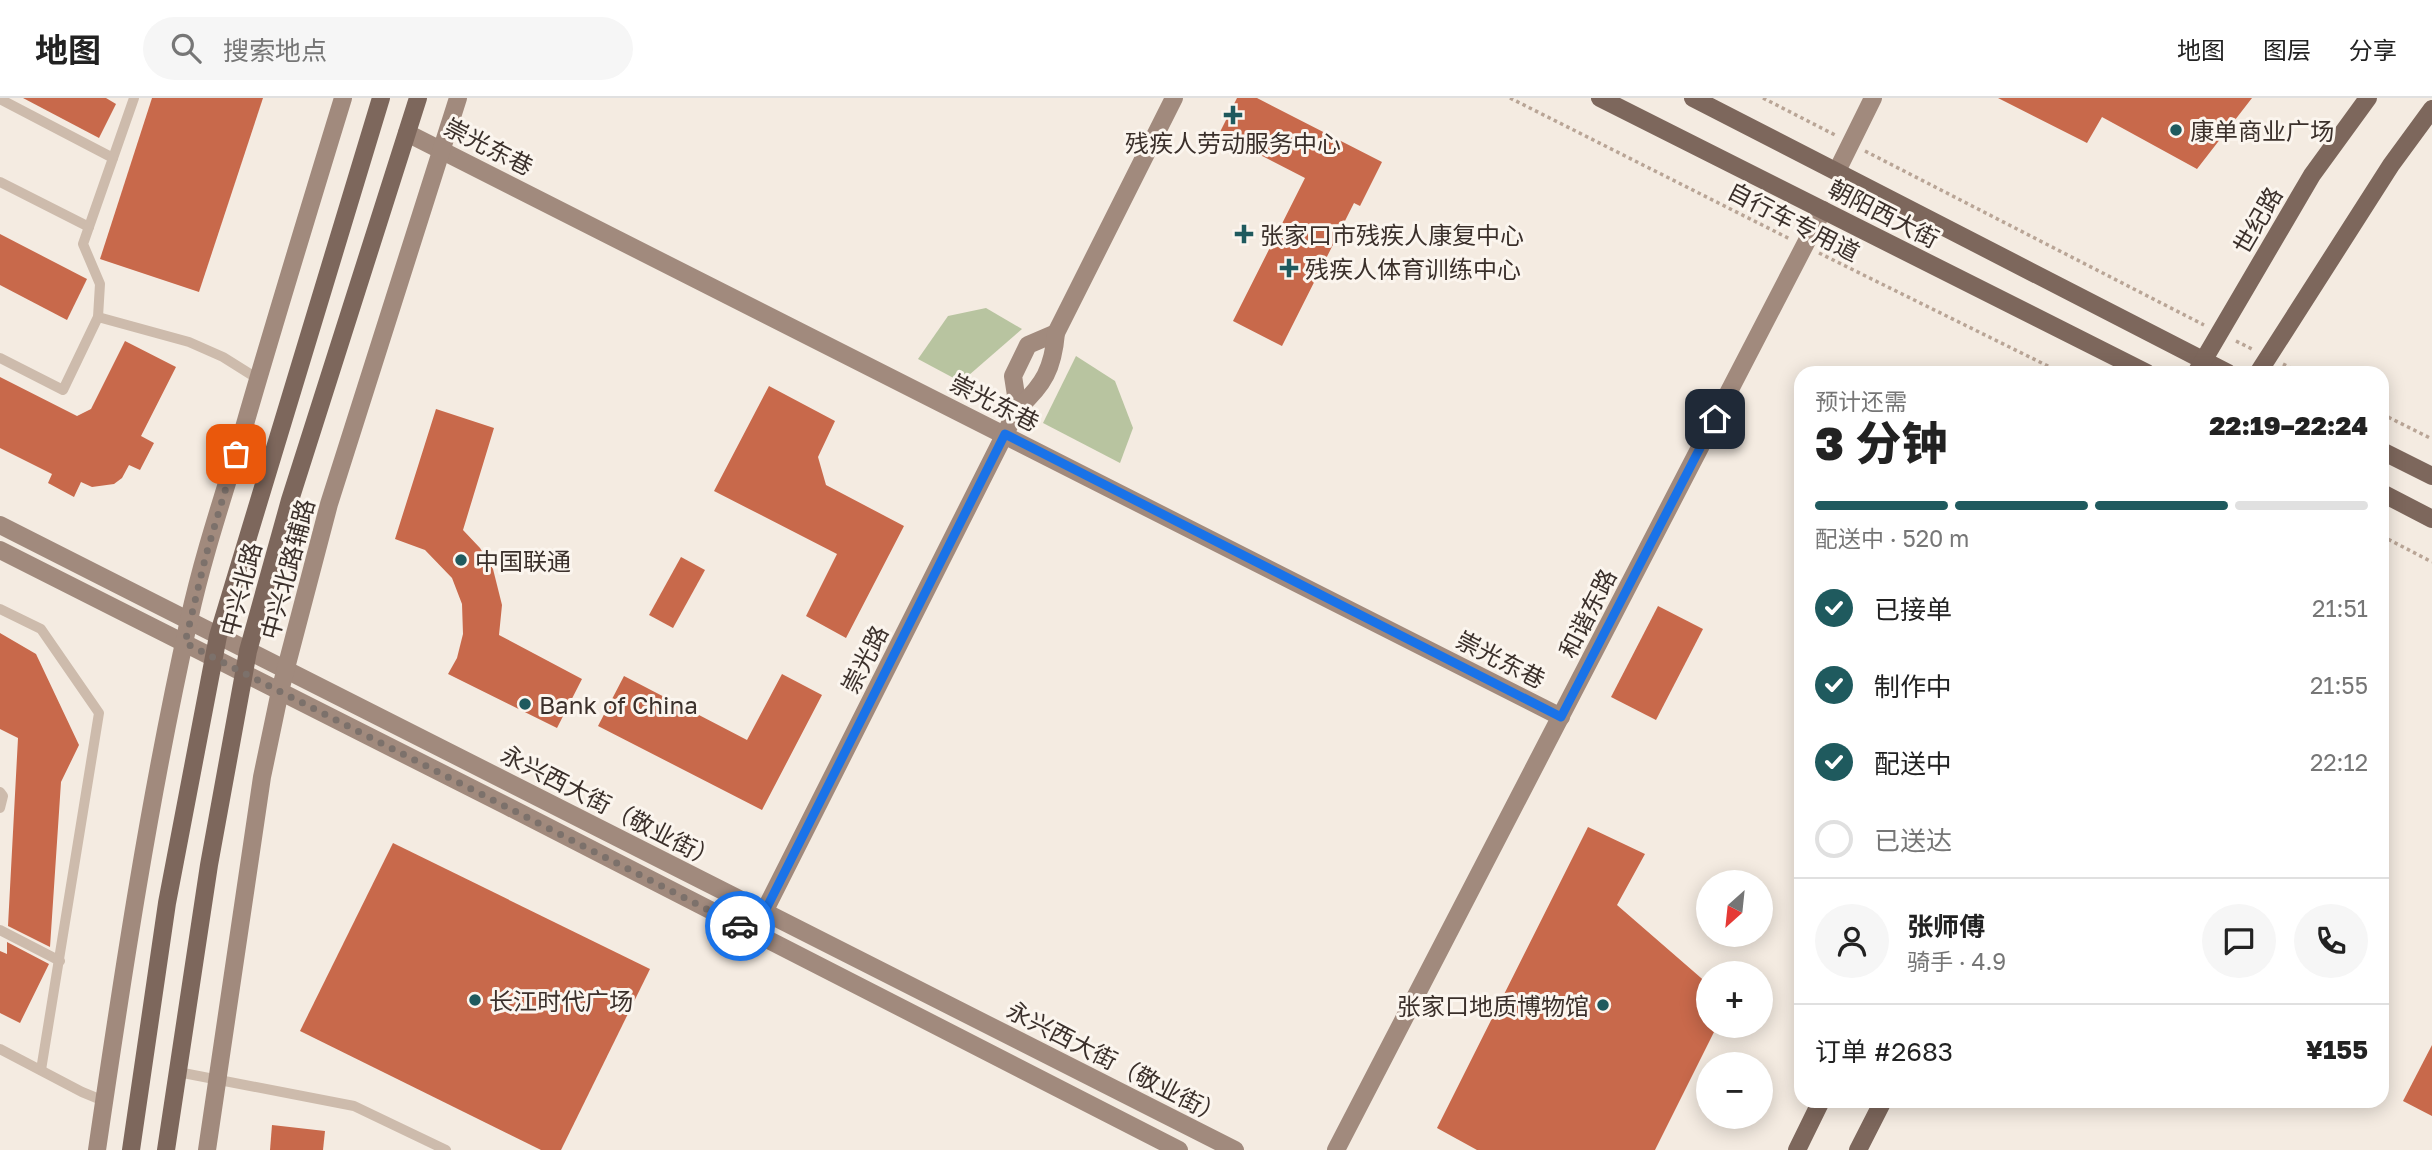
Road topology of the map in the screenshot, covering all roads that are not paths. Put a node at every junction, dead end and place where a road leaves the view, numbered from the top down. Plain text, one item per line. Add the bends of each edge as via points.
1 (134, 98) edge
2 (343, 98) edge
3 (381, 98) edge
4 (418, 98) edge
5 (458, 98) edge
6 (1174, 98) edge
7 (1600, 98) edge
8 (1693, 98) edge
9 (1873, 98) edge
10 (2368, 98) edge
11 (0, 99) edge
12 (2432, 109) edge
13 (407, 132) junction
14 (442, 150) junction
15 (113, 159) junction
16 (1838, 171) junction
17 (0, 182) edge
18 (1823, 210) junction
19 (89, 227) junction
20 (98, 317) junction
21 (1056, 333) junction
22 (0, 358) edge
23 (2133, 366) edge
24 (2199, 366) edge
25 (2262, 366) edge
26 (258, 379) junction
27 (1018, 408) junction
28 (1005, 434) junction
29 (2389, 454) edge
30 (2432, 476) edge
31 (2389, 497) edge
32 (2432, 519) edge
33 (0, 525) edge
34 (0, 550) edge
35 (0, 609) edge
36 (189, 621) junction
37 (218, 636) junction
38 (185, 643) junction
39 (248, 651) junction
40 (214, 658) junction
41 (286, 670) junction
42 (244, 673) junction
43 (280, 691) junction
44 (1561, 717) junction
45 (0, 792) edge
46 (0, 808) edge
47 (765, 911) junction
48 (0, 930) edge
49 (754, 933) junction
50 (60, 961) junction
51 (0, 1049) edge
52 (41, 1070) junction
53 (177, 1072) junction
54 (218, 1079) junction
55 (104, 1101) junction
56 (1818, 1108) edge
57 (1879, 1108) edge
58 (97, 1150) edge
59 (131, 1150) edge
60 (166, 1150) edge
61 (207, 1150) edge
62 (446, 1150) edge
63 (1179, 1150) edge
64 (1235, 1150) edge
65 (1336, 1150) edge
66 (1797, 1150) edge
67 (1857, 1150) edge

1 - 15 lane
2 - 26 street
3 - 37 main road, 中兴北路
4 - 13 main road, 中兴北路
5 - 14 street, 中兴北路辅路
6 - 21 street, 崇光路
7 - 18 main road, 朝阳西大街
8 - 16 main road, 朝阳西大街
9 - 16 street
10 - 24 main road, 世纪路 via 2312,174
11 - 15 lane
12 - 25 main road via 2383,176
13 - 14 street, 崇光东巷
13 - 39 main road, 中兴北路 via 290,499
14 - 28 street, 崇光东巷
14 - 41 street, 中兴北路辅路 via 329,504
15 - 19 lane
16 - 24 main road, 朝阳西大街
17 - 19 lane
18 - 23 main road, 朝阳西大街
18 - 44 street, 和谐东路
19 - 20 lane via 83,244 100,284
20 - 22 lane via 63,390
20 - 26 lane via 189,342
21 - 27 street, 崇光路 via 1054,359 1037,391
21 - 27 street via 1028,345 1013,376
26 - 36 street
27 - 28 street, 崇光路
28 - 44 street, 崇光东巷
28 - 47 street, 崇光路
29 - 30 main road
31 - 32 main road
33 - 36 street, 永兴西大街（敬业街）
34 - 38 street, 永兴西大街（敬业街）
35 - 50 lane via 41,629 99,713
36 - 37 street, 永兴西大街（敬业街）
36 - 38 street
37 - 39 street, 永兴西大街（敬业街）
37 - 40 main road, 中兴北路
38 - 40 street, 永兴西大街（敬业街）
38 - 55 street via 131,922
39 - 41 street, 永兴西大街（敬业街）
39 - 42 main road, 中兴北路
40 - 42 street, 永兴西大街（敬业街）
40 - 59 main road, 中兴北路 via 167,903
41 - 43 street, 中兴北路辅路
41 - 47 street, 永兴西大街（敬业街）
42 - 43 street, 永兴西大街（敬业街）
42 - 53 main road, 中兴北路
43 - 49 street, 永兴西大街（敬业街）
43 - 54 street, 中兴北路辅路 via 262,777
44 - 65 street, 和谐东路
45 - 46 lane
47 - 49 street, 崇光路
47 - 64 street, 永兴西大街（敬业街）
48 - 50 lane
49 - 63 street, 永兴西大街（敬业街）
50 - 52 lane
51 - 52 lane
52 - 55 lane
53 - 54 lane
53 - 60 main road, 中兴北路
54 - 61 street, 中兴北路辅路
54 - 62 lane via 355,1106
55 - 58 street
56 - 66 main road
57 - 67 main road

